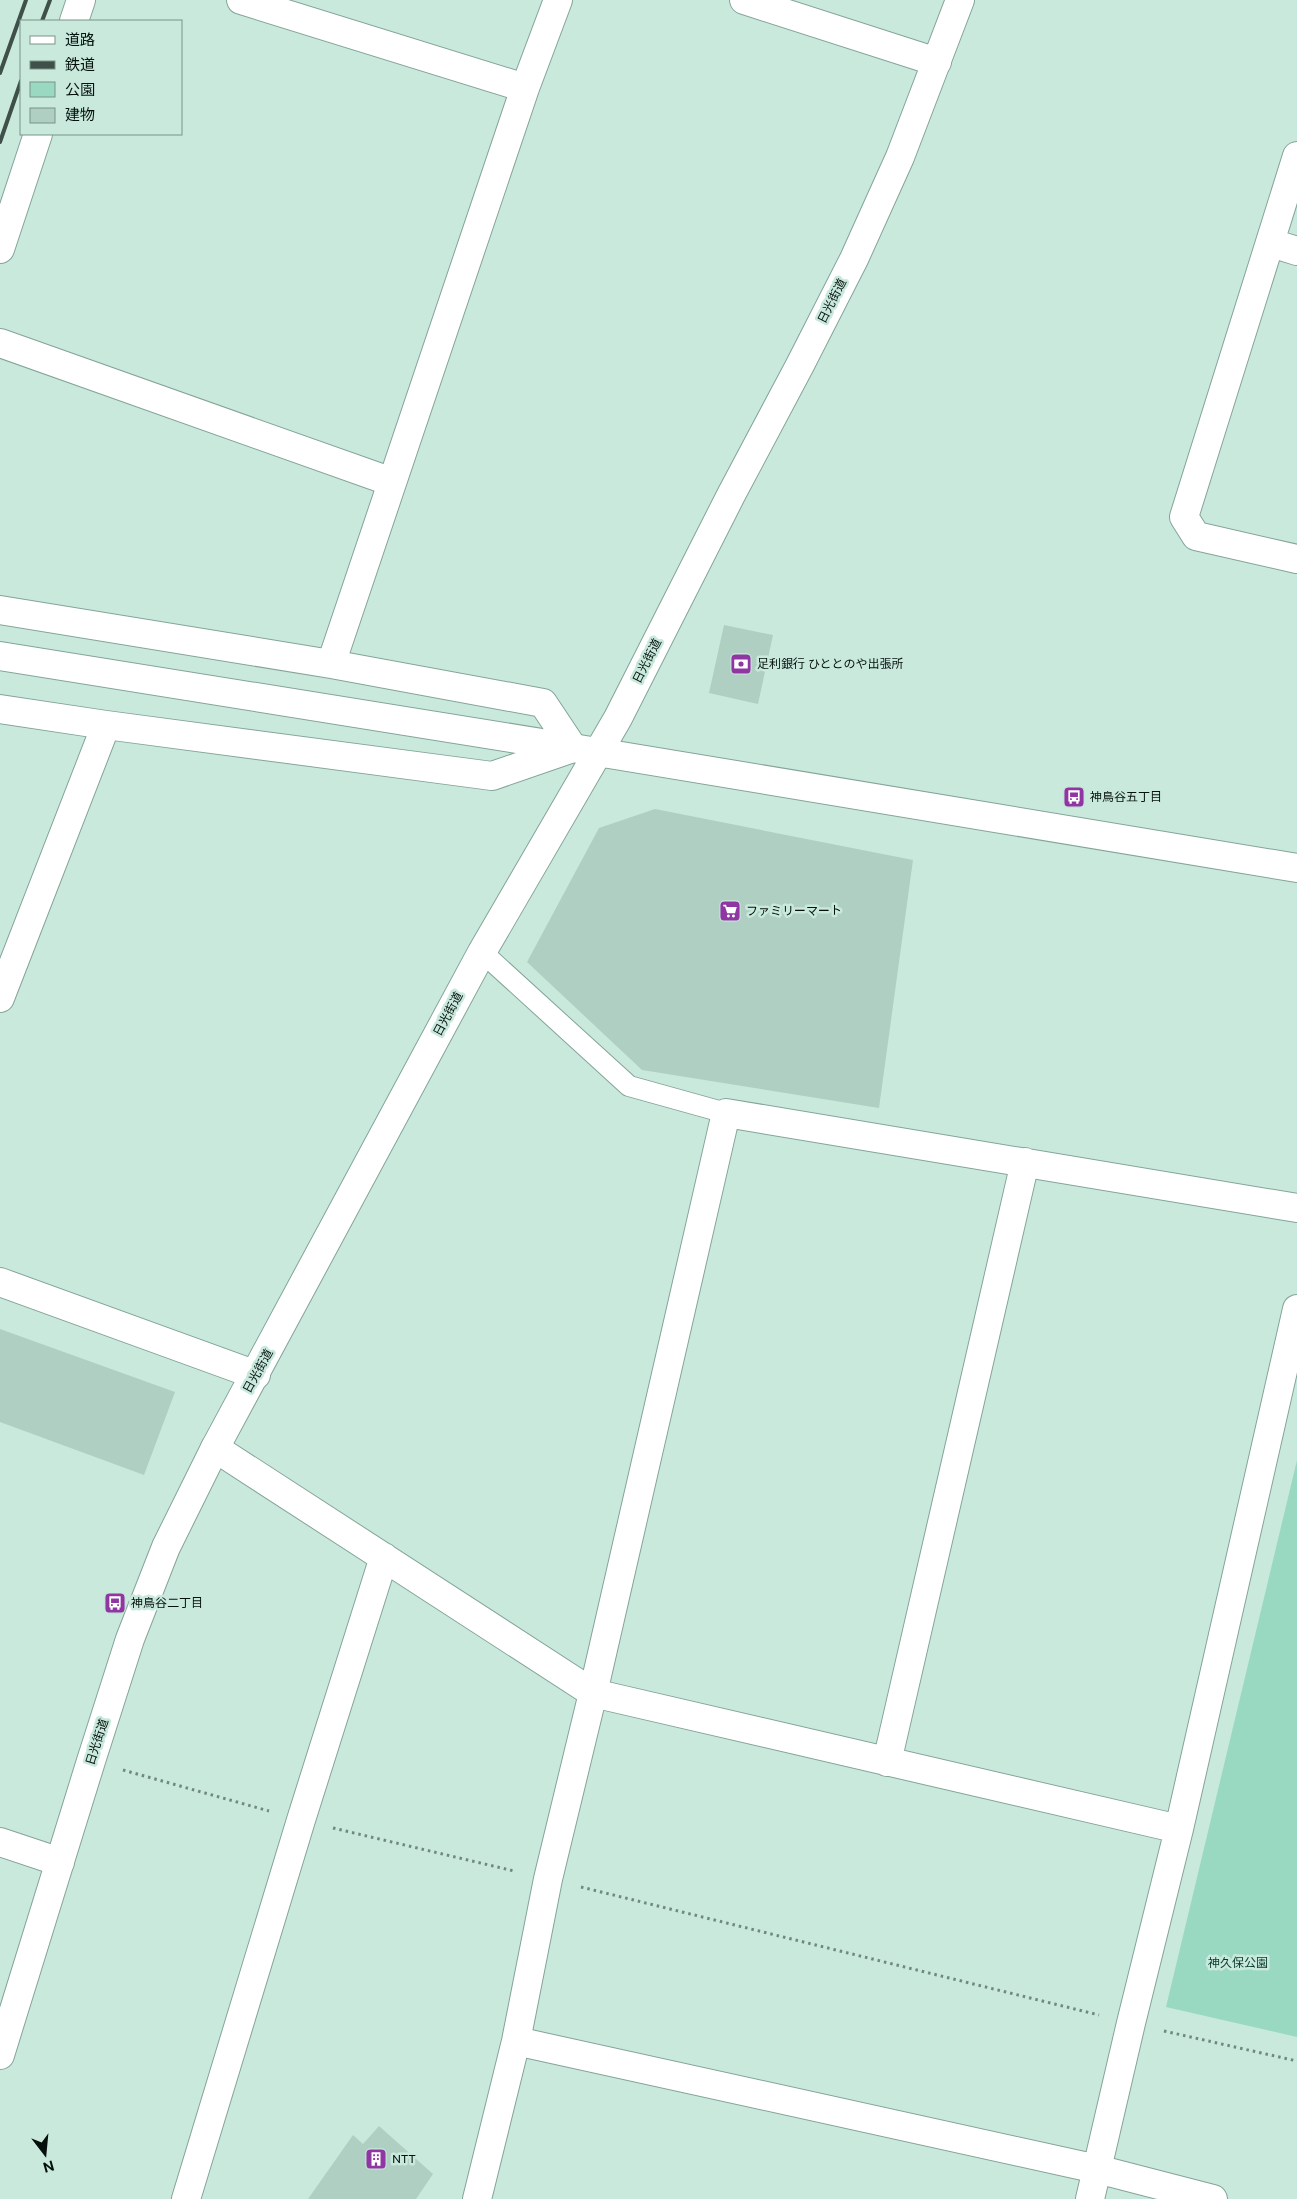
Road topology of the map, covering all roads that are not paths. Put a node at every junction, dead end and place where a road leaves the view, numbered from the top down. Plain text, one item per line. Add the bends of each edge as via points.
1 (81, 0) edge
2 (241, 0) edge
3 (558, 0) edge
4 (744, 0) edge
5 (960, 0) edge
6 (74, 20) edge
7 (937, 62) junction
8 (526, 88) junction
9 (38, 135) edge
10 (1297, 156) edge
11 (1271, 243) junction
12 (0, 249) edge
13 (1297, 251) edge
14 (0, 343) edge
15 (392, 482) junction
16 (1297, 559) edge
17 (0, 610) edge
18 (0, 656) edge
19 (331, 664) junction
20 (0, 709) edge
21 (106, 725) junction
22 (586, 750) junction
23 (1297, 868) edge
24 (482, 952) junction
25 (0, 998) edge
26 (726, 1113) junction
27 (1025, 1162) junction
28 (1297, 1208) edge
29 (0, 1282) edge
30 (1297, 1309) edge
31 (256, 1375) junction
32 (215, 1448) junction
33 (384, 1557) junction
34 (594, 1692) junction
35 (887, 1762) junction
36 (1179, 1829) junction
37 (0, 1842) edge
38 (60, 1862) junction
39 (516, 2041) junction
40 (0, 2055) edge
41 (1097, 2169) junction
42 (186, 2199) edge
43 (477, 2199) edge
44 (1090, 2199) edge
45 (1213, 2199) edge

1 - 6 street
2 - 8 street
3 - 8 street
4 - 7 street
5 - 7 street, 日光街道
7 - 22 street, 日光街道 via 900,157 854,259
8 - 15 street
9 - 12 street
10 - 11 street
11 - 13 street
11 - 16 street via 1184,517 1196,536
14 - 15 street
15 - 19 street
17 - 19 street
18 - 22 street
19 - 22 street via 542,703
20 - 21 street
21 - 22 street via 492,776
21 - 25 street
22 - 23 street
22 - 24 street, 日光街道 via 565,806
24 - 26 lane via 629,1086
24 - 31 street, 日光街道
26 - 27 street
26 - 34 street
27 - 28 street
27 - 35 street
29 - 31 street
30 - 36 street
31 - 32 street, 日光街道
32 - 33 street
32 - 38 street, 日光街道 via 166,1547 130,1639
33 - 34 street
33 - 42 street
34 - 35 street
34 - 39 street via 548,1879
35 - 36 street
36 - 41 street
37 - 38 street
38 - 40 street, 日光街道
39 - 41 street
39 - 43 street
41 - 44 street
41 - 45 street

